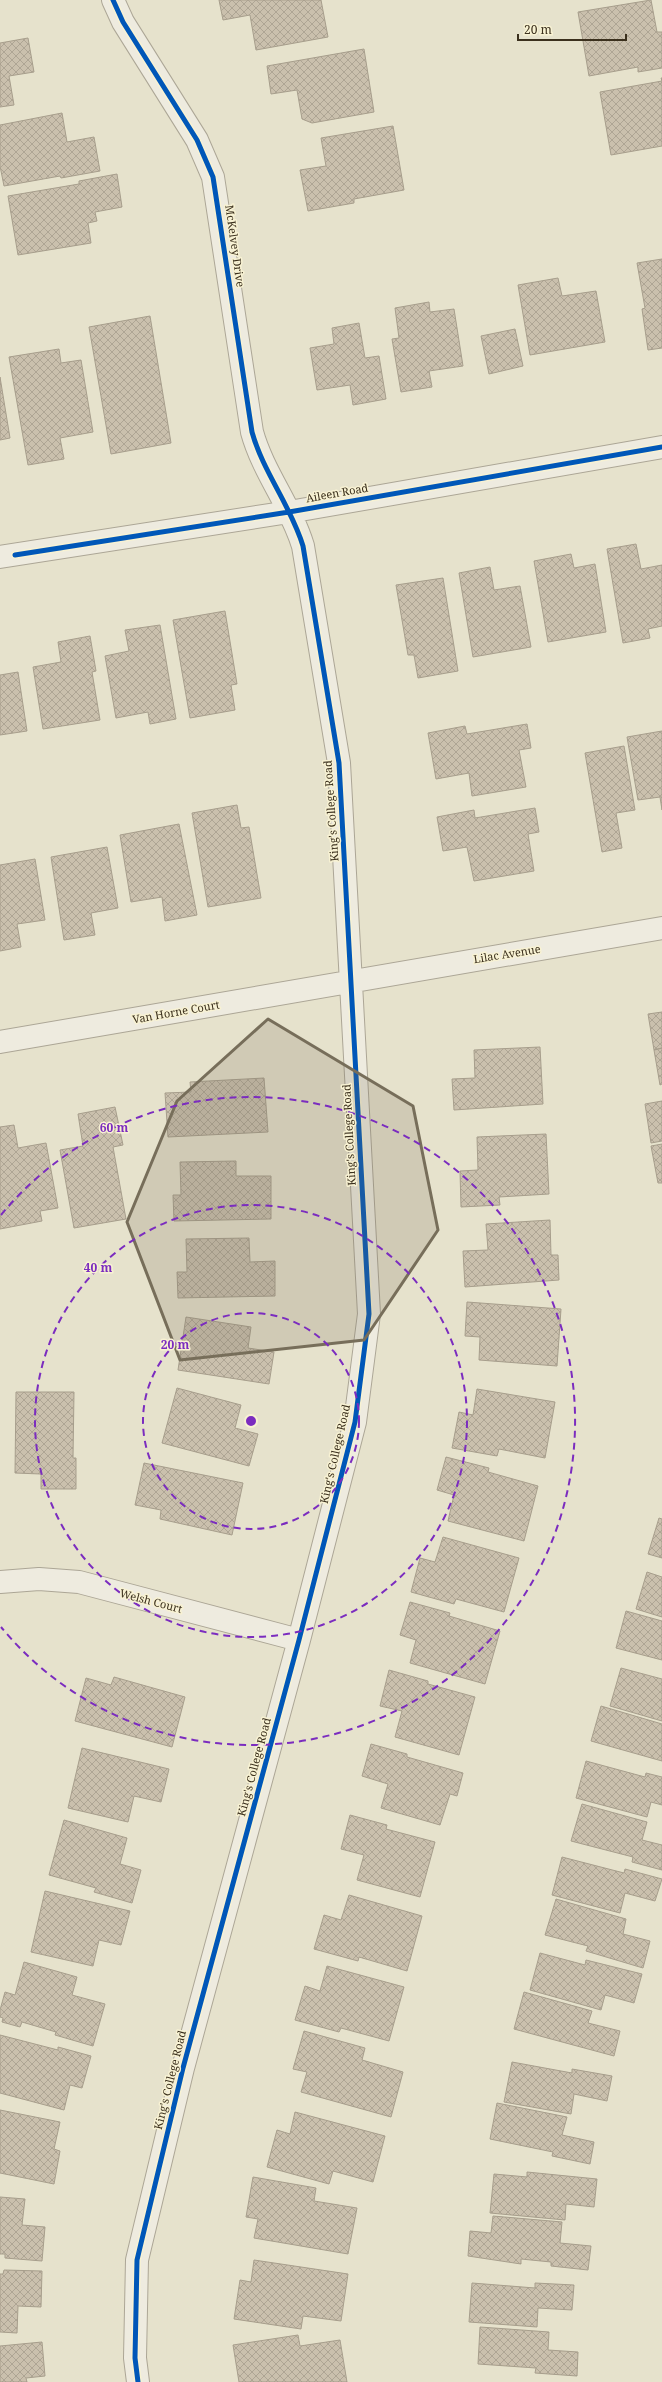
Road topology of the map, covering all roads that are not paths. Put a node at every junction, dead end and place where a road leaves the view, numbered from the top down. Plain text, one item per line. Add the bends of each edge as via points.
1 (113, 0) edge
2 (662, 447) edge
3 (289, 512) junction
4 (0, 557) edge
5 (662, 928) edge
6 (352, 981) junction
7 (0, 1042) edge
8 (0, 1582) edge
9 (299, 1640) junction
10 (138, 2382) edge

1 - 3 street, McKelvey Drive via 123,22 197,140 211,171 218,196 252,432 256,447
2 - 3 street, Aileen Road
3 - 4 street, Aileen Road
3 - 6 street, King's College Road via 303,546 335,734
5 - 6 street, Lilac Avenue
6 - 7 street, Van Horne Court
6 - 9 street, King's College Road via 369,1314 355,1422
8 - 9 street, Welsh Court via 39,1579 79,1582
9 - 10 street, King's College Road via 183,2068 137,2260 135,2358

